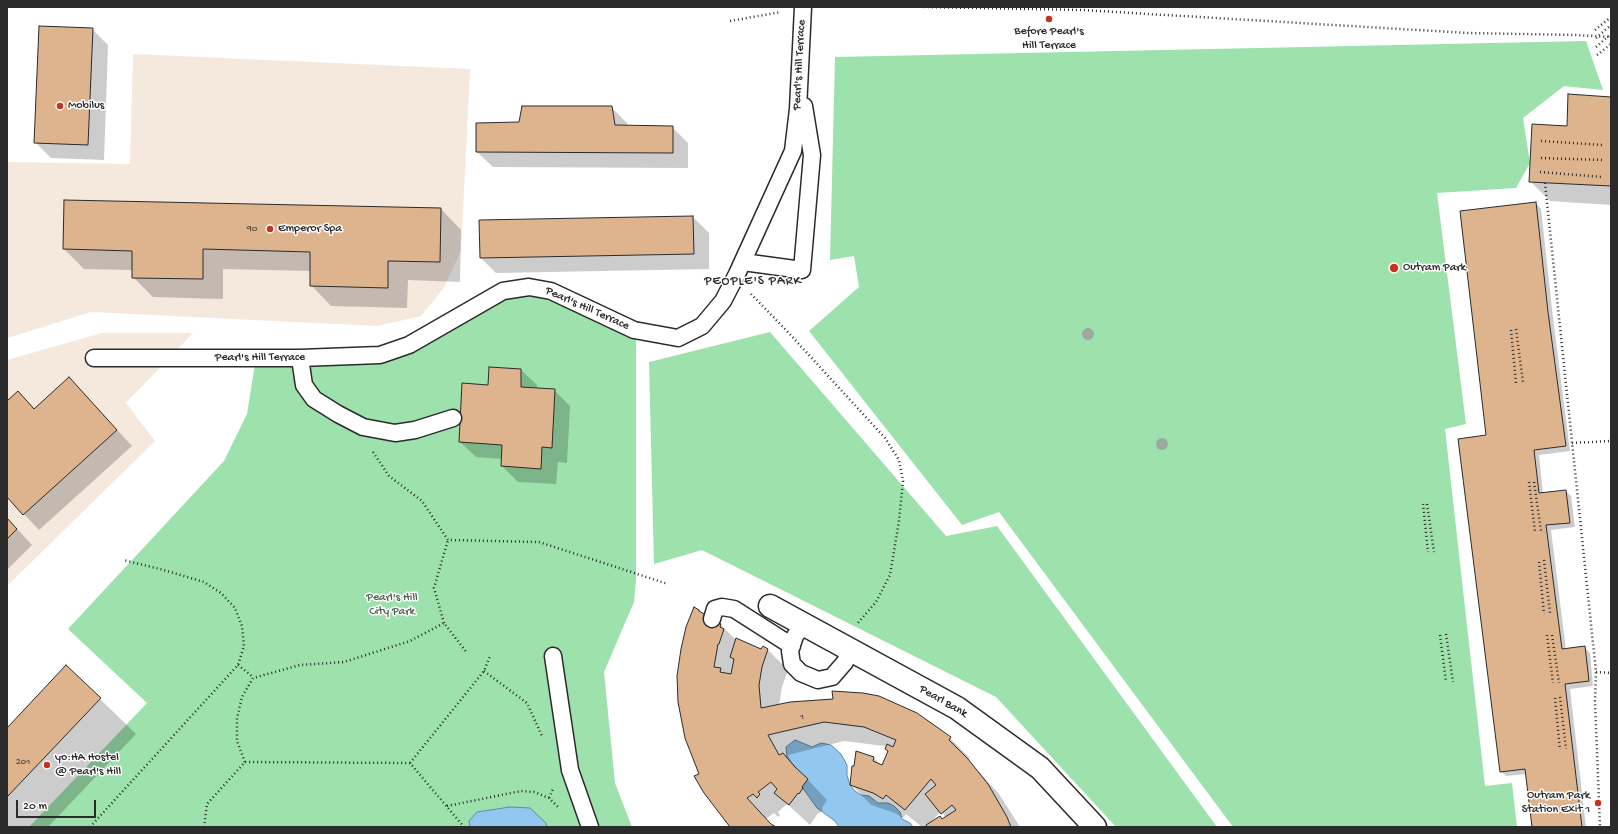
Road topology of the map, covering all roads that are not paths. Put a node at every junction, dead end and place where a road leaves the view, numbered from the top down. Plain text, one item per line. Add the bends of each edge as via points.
1 (803, 8) edge
2 (800, 81) junction
3 (740, 268) junction
4 (94, 358) dead end
5 (300, 358) junction
6 (454, 418) dead end
7 (770, 606) dead end
8 (712, 619) dead end
9 (803, 624) junction
10 (792, 646) junction
11 (845, 647) junction
12 (553, 656) dead end
13 (590, 827) edge
14 (1095, 827) edge

1 - 2 lane, Pearl's Hill Terrace
2 - 3 lane, Pearl's Hill Terrace via 793,151
2 - 3 lane via 812,154 802,270
3 - 5 lane, Pearl's Hill Terrace via 723,301 702,326 678,338 634,330 551,291 529,286 503,291 409,346 380,355
4 - 5 lane, Pearl's Hill Terrace
5 - 6 lane via 304,385 314,399 363,427 395,433 415,430
7 - 9 street, Pearl Bank
8 - 10 lane via 715,608 734,609
9 - 10 lane
9 - 11 street, Pearl Bank
10 - 11 lane via 792,664 801,673 818,680 832,677 845,662
11 - 14 street, Pearl Bank via 957,708 996,735 1040,768
12 - 13 lane via 570,770

